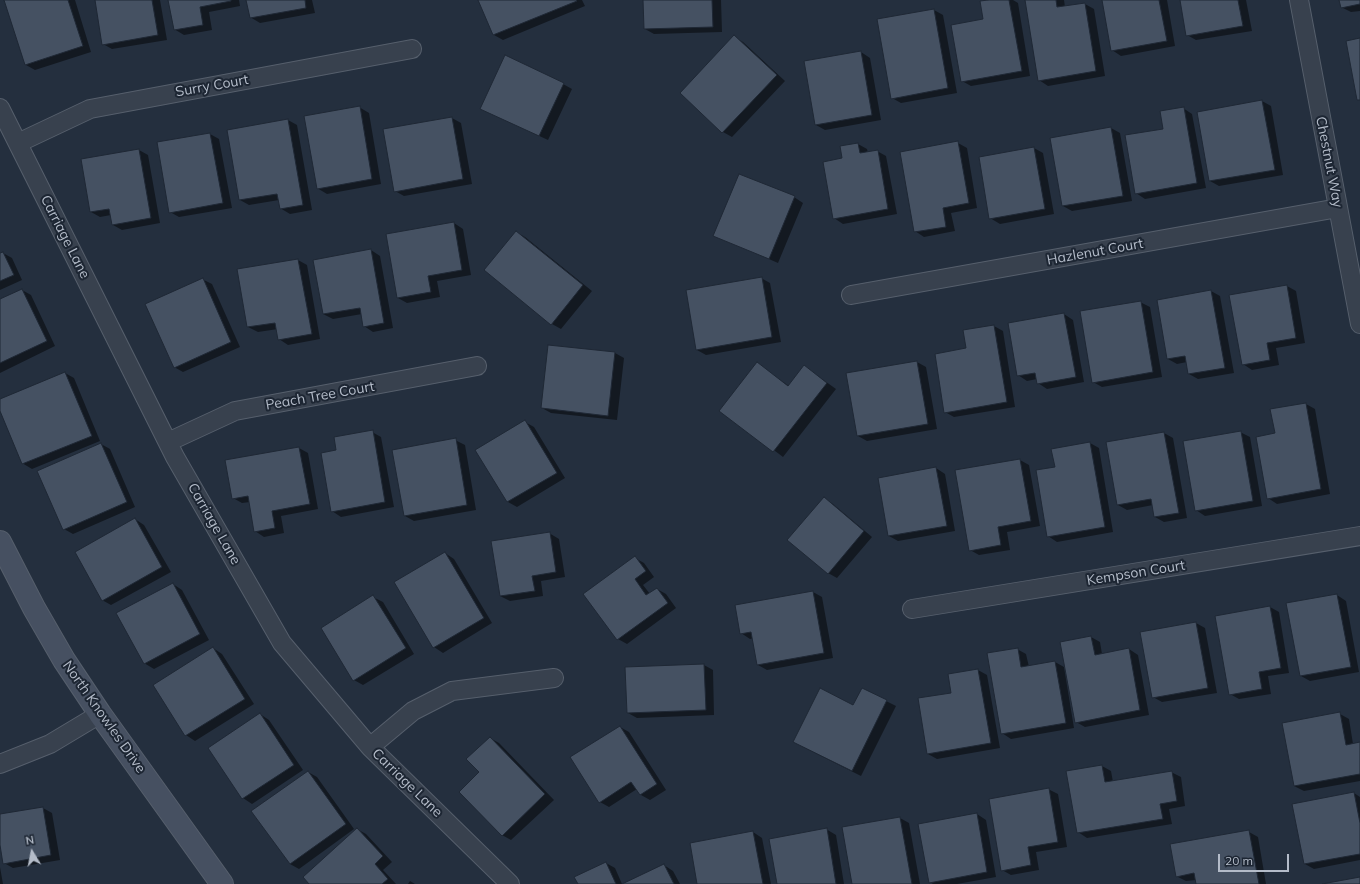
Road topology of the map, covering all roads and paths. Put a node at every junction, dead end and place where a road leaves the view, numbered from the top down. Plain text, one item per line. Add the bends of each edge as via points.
1 (1299, 0) edge
2 (412, 49) dead end
3 (0, 108) edge
4 (18, 142) junction
5 (1338, 208) junction
6 (851, 295) dead end
7 (1360, 324) edge
8 (478, 366) dead end
9 (168, 442) junction
10 (1360, 536) edge
11 (0, 542) edge
12 (912, 609) dead end
13 (554, 678) dead end
14 (100, 714) junction
15 (370, 747) junction
16 (0, 764) edge
17 (222, 884) edge
18 (510, 884) edge

1 - 5 street, Chestnut Way
2 - 4 street, Surry Court via 90,109
3 - 4 street, Carriage Lane
4 - 9 street, Carriage Lane
5 - 6 street, Hazlenut Court
5 - 7 street, Chestnut Way
8 - 9 street, Peach Tree Court via 235,411
9 - 15 street, Carriage Lane via 282,642
10 - 12 street, Kempson Court
11 - 14 street, North Knowles Drive via 60,654
13 - 15 street via 452,691 413,711
14 - 16 street via 50,744
14 - 17 street, North Knowles Drive
15 - 18 street, Carriage Lane

